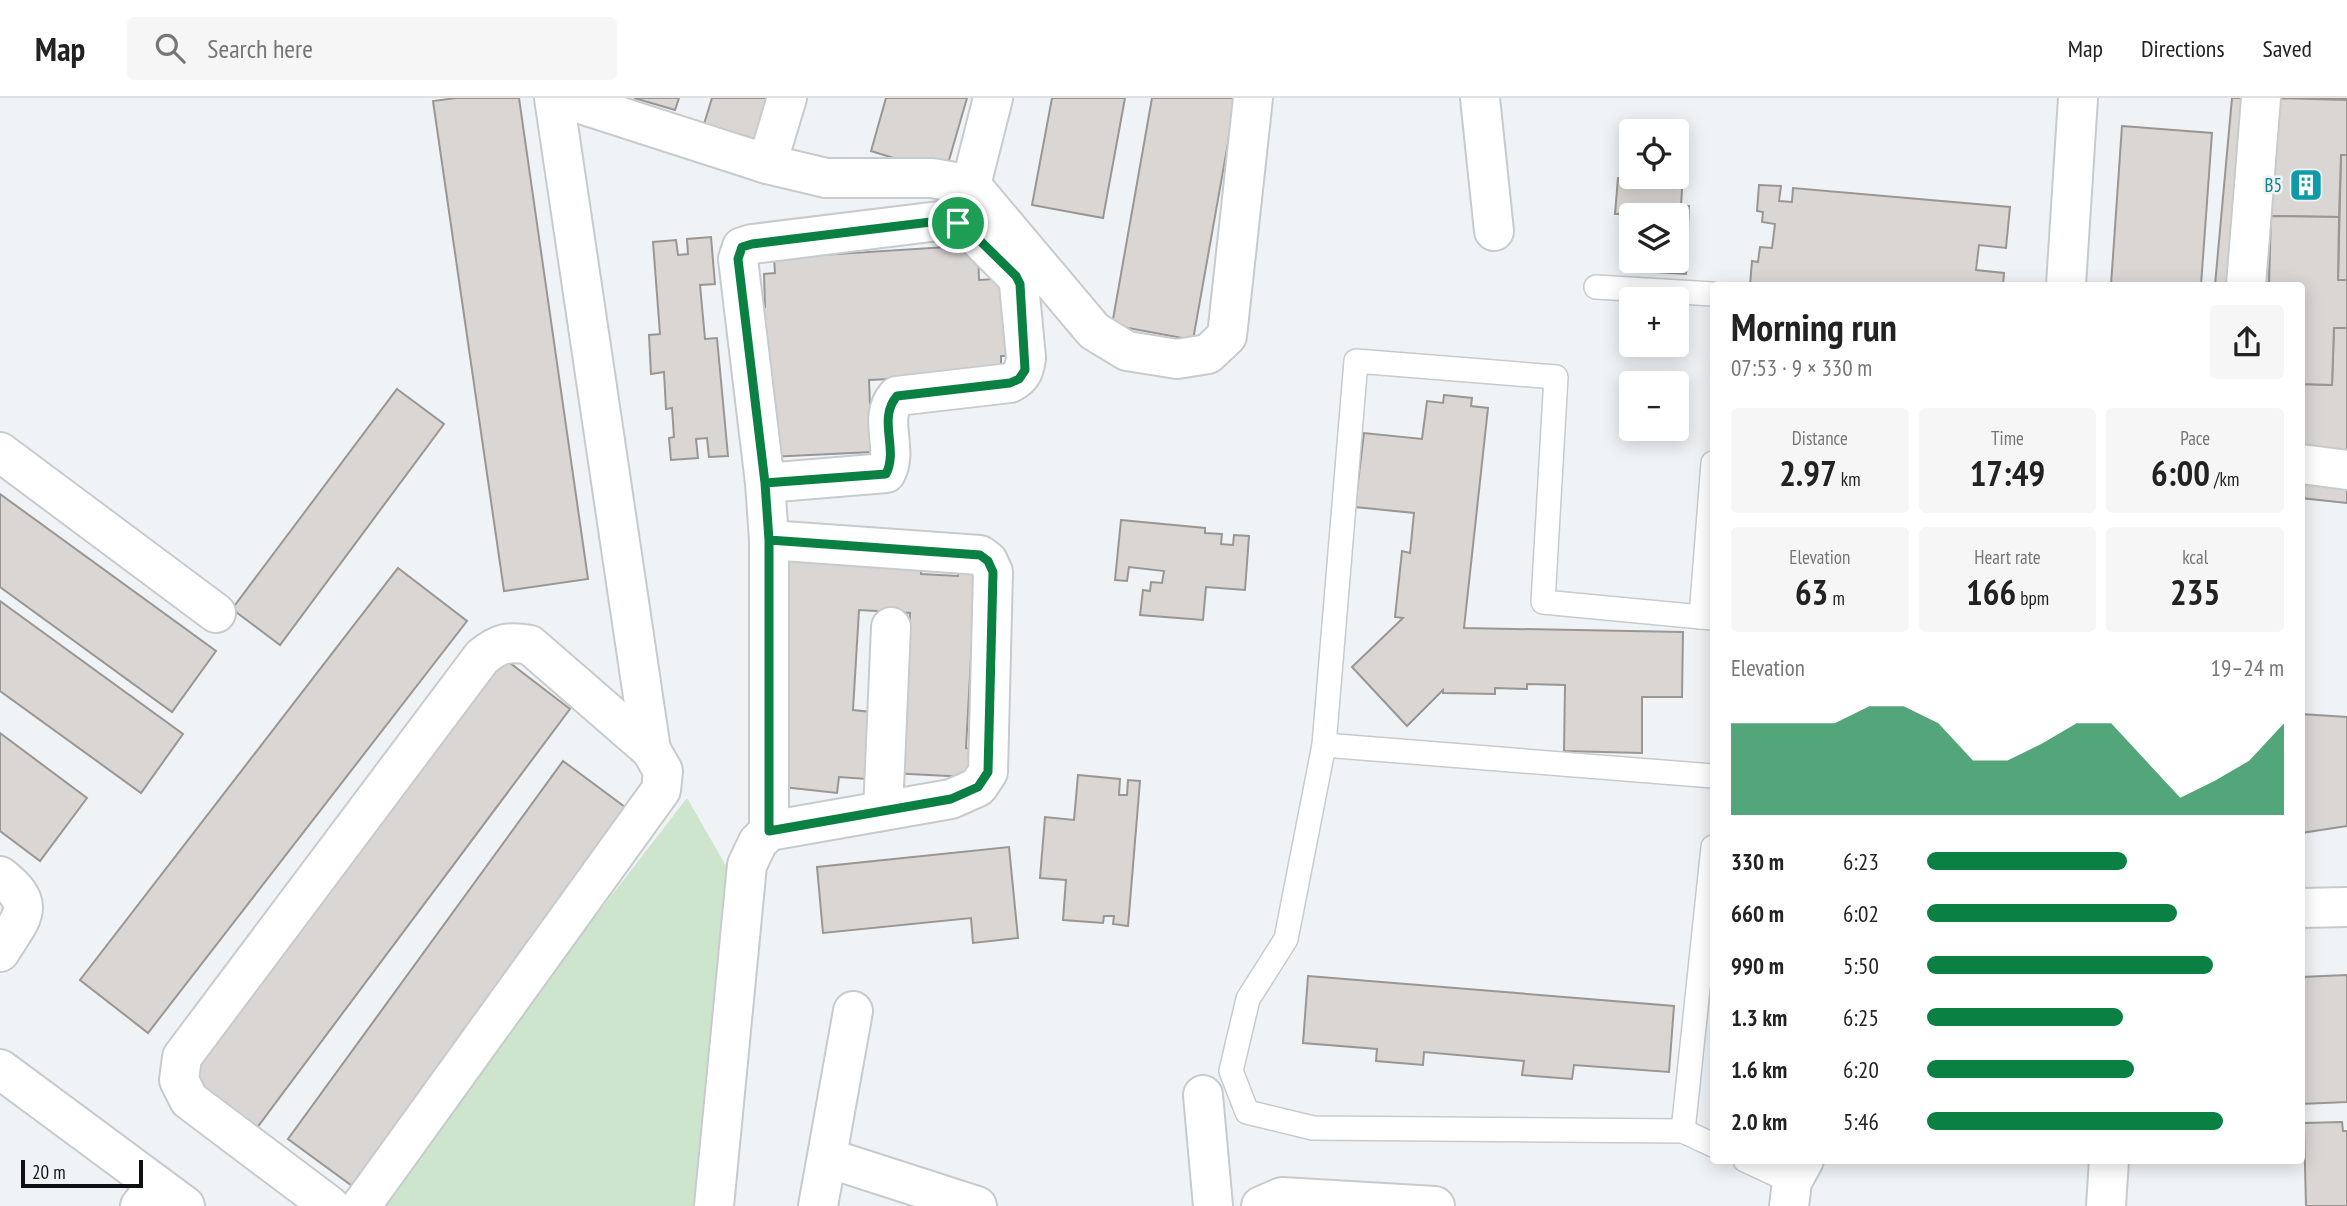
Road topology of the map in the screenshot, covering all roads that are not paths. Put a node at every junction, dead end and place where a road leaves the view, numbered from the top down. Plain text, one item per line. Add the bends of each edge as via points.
1 (554, 98) edge
2 (562, 98) edge
3 (787, 98) edge
4 (993, 98) edge
5 (1253, 98) edge
6 (1480, 98) edge
7 (2078, 98) edge
8 (2261, 98) edge
9 (767, 164) junction
10 (971, 185) junction
11 (1494, 231) dead end
12 (2066, 282) edge
13 (2246, 282) edge
14 (1596, 287) dead end
15 (1710, 294) edge
16 (0, 452) edge
17 (2305, 465) edge
18 (2347, 470) edge
19 (765, 483) junction
20 (769, 540) junction
21 (1710, 540) edge
22 (216, 613) dead end
23 (1707, 617) edge
24 (891, 627) dead end
25 (1324, 745) junction
26 (651, 750) junction
27 (1710, 776) edge
28 (883, 811) junction
29 (769, 831) junction
30 (1710, 875) edge
31 (0, 876) edge
32 (2347, 907) edge
33 (2305, 908) edge
34 (0, 952) edge
35 (853, 1010) dead end
36 (0, 1069) edge
37 (1203, 1096) dead end
38 (1683, 1131) junction
39 (1710, 1144) edge
40 (828, 1158) junction
41 (1754, 1164) edge
42 (2109, 1164) edge
43 (1795, 1183) edge
44 (161, 1199) edge
45 (330, 1206) edge
46 (361, 1206) edge
47 (714, 1206) edge
48 (818, 1206) edge
49 (977, 1206) edge
50 (1213, 1206) edge
51 (1261, 1206) edge
52 (1435, 1206) edge
53 (2106, 1206) edge

1 - 26 street
2 - 9 street
3 - 9 street
4 - 10 street
5 - 10 street via 1227,336 1208,354 1177,359 1127,351 1094,331
6 - 11 street
7 - 12 street
8 - 13 street
9 - 10 street via 826,177 932,178
14 - 15 lane
16 - 22 street
17 - 18 street
19 - 19 street via 738,259 742,247 947,220 967,228 1016,276 1026,358 1019,379 897,396 887,414 892,463 886,474
19 - 20 street
20 - 28 street via 980,555 993,572 988,772 967,794
20 - 29 street
21 - 23 lane
23 - 25 lane via 1543,602 1556,377 1356,361
24 - 28 street
25 - 27 lane
25 - 38 lane via 1286,939 1248,999 1231,1071 1247,1112 1313,1128
26 - 45 street via 530,645 510,641 496,645 482,657 182,1057 179,1080 189,1100
26 - 46 street via 663,771 661,790
28 - 29 street
29 - 47 street via 747,865
30 - 38 lane
31 - 34 street via 17,889 25,912
32 - 33 street
35 - 40 street
36 - 44 street
37 - 50 street
38 - 39 lane
40 - 48 street
40 - 49 street
41 - 43 lane
42 - 53 street
51 - 52 street via 1282,1197

